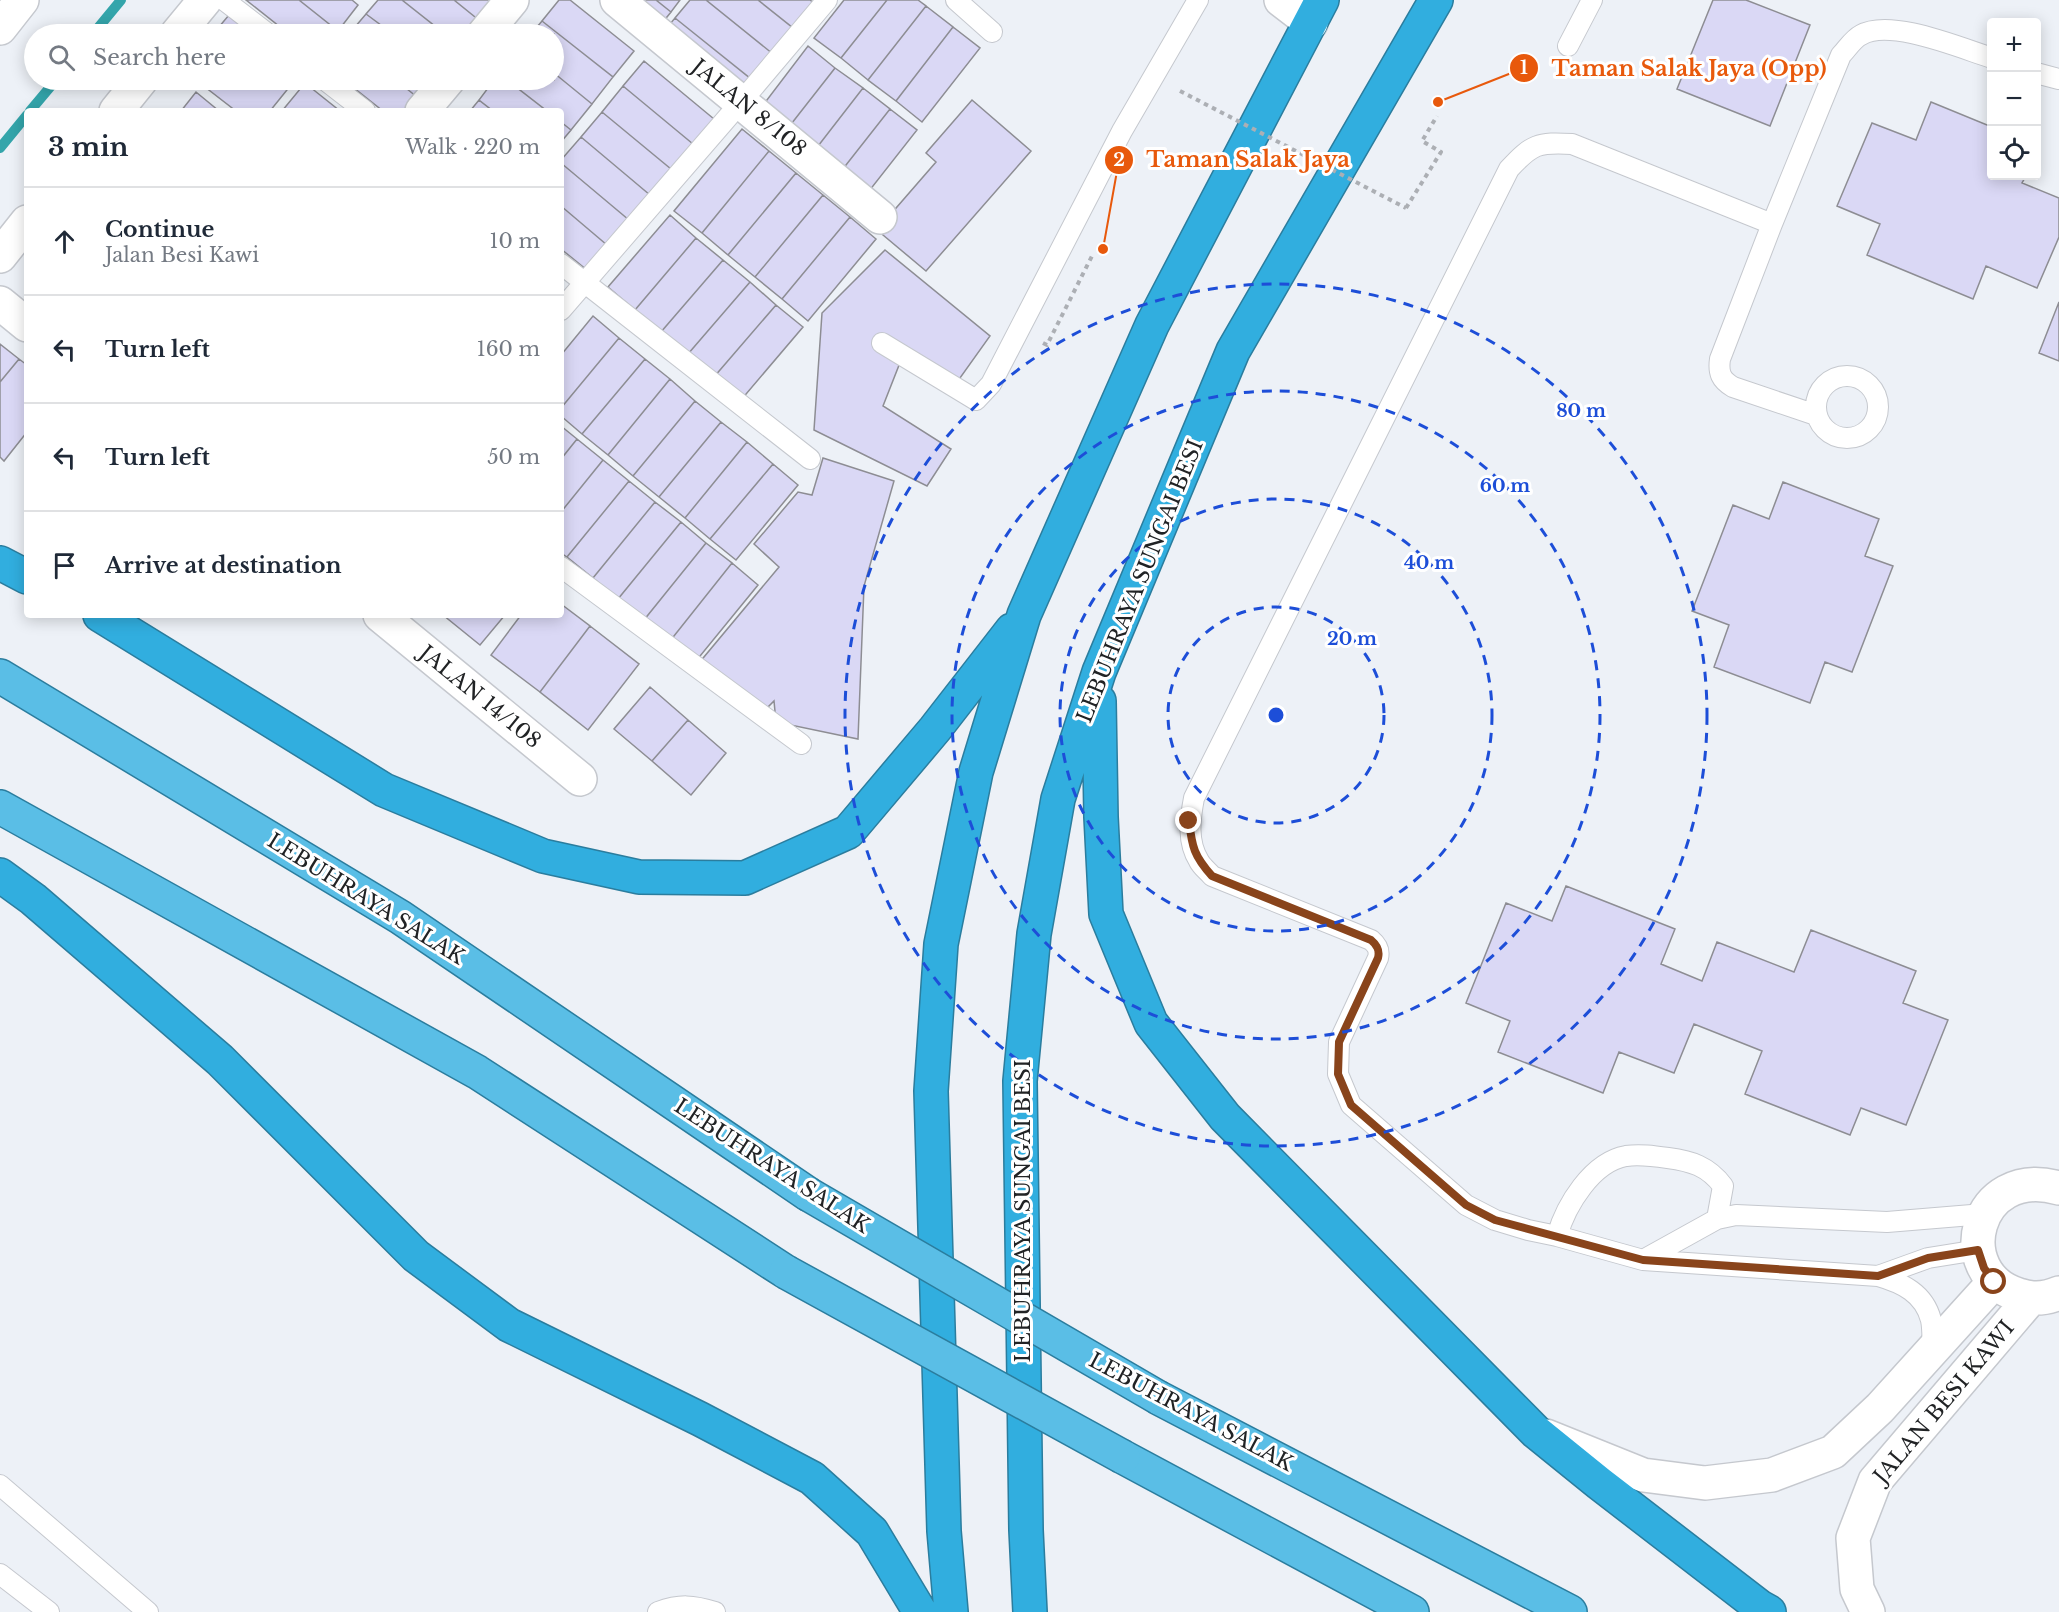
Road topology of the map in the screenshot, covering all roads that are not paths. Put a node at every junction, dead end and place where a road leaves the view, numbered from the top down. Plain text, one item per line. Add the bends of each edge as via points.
1 (22, 0) edge
2 (205, 0) edge
3 (224, 0) edge
4 (512, 0) edge
5 (617, 0) edge
6 (827, 0) edge
7 (956, 0) edge
8 (1198, 0) edge
9 (1281, 0) edge
10 (1436, 0) edge
11 (1592, 0) edge
12 (1317, 11) edge
13 (185, 24) edge
14 (255, 24) edge
15 (492, 24) edge
16 (0, 28) edge
17 (992, 32) dead end
18 (1568, 46) dead end
19 (1987, 56) edge
20 (133, 90) edge
21 (338, 90) edge
22 (440, 90) edge
23 (741, 102) junction
24 (118, 108) edge
25 (361, 108) edge
26 (425, 108) edge
27 (880, 217) dead end
28 (1772, 224) junction
29 (24, 226) edge
30 (0, 256) edge
31 (564, 266) edge
32 (584, 282) junction
33 (0, 303) edge
34 (564, 306) edge
35 (24, 323) edge
36 (882, 343) dead end
37 (1816, 415) dead end
38 (810, 459) dead end
39 (0, 562) edge
40 (564, 569) edge
41 (24, 575) edge
42 (1024, 615) junction
43 (105, 618) edge
44 (384, 618) edge
45 (1099, 672) junction
46 (0, 676) edge
47 (801, 744) dead end
48 (580, 779) dead end
49 (0, 807) edge
50 (0, 876) edge
51 (2059, 1188) edge
52 (1984, 1214) junction
53 (1717, 1219) junction
54 (1557, 1236) junction
55 (1978, 1250) junction
56 (1643, 1260) junction
57 (1878, 1276) junction
58 (1994, 1282) junction
59 (2044, 1296) edge
60 (1933, 1349) junction
61 (1536, 1431) junction
62 (0, 1485) edge
63 (0, 1574) edge
64 (50, 1612) edge
65 (148, 1612) edge
66 (658, 1612) edge
67 (715, 1612) edge
68 (920, 1612) edge
69 (951, 1612) edge
70 (1030, 1612) edge
71 (1412, 1612) edge
72 (1570, 1612) edge
73 (1769, 1612) edge
74 (1868, 1612) edge

1 - 16 street
2 - 13 street
3 - 14 lane
4 - 15 street
5 - 23 street, JALAN 8/108
6 - 23 lane
7 - 17 lane
8 - 36 lane via 1122,131 991,384 976,400
9 - 12 street
10 - 45 highway, LEBUHRAYA SUNGAI BESI via 1233,351
11 - 18 lane
12 - 42 highway via 1152,325
19 - 28 lane via 1887,28 1861,35 1841,55
20 - 24 street
21 - 25 lane
22 - 26 street
23 - 27 street, JALAN 8/108
23 - 32 lane
28 - 37 lane via 1718,370 1723,381 1733,387
28 - 54 lane via 1572,144 1545,142 1525,152 1509,169 1194,798 1189,821 1199,861 1212,876 1371,940 1378,948 1378,958 1339,1042 1338,1074 1351,1105 1466,1205 1495,1220
29 - 30 street
31 - 32 lane
32 - 34 lane
32 - 38 lane
33 - 35 street
39 - 41 highway
40 - 47 lane
42 - 43 highway via 848,832 745,878 639,877 543,856 384,790
42 - 69 highway via 976,772 940,955 931,1091 944,1531
44 - 48 street, JALAN 14/108
45 - 61 highway via 1106,914 1151,1023 1225,1117
45 - 70 highway, LEBUHRAYA SUNGAI BESI via 1059,799 1034,934 1020,1082
46 - 72 highway, LEBUHRAYA SALAK, bridge via 400,917 808,1194 1159,1398
49 - 71 highway, bridge via 477,1072 786,1272
50 - 68 highway via 33,899 219,1060 416,1256 509,1325 812,1478 872,1532
51 - 52 street via 2025,1184 1994,1200
52 - 53 lane via 1887,1222 1736,1215
52 - 55 street
53 - 54 lane via 1723,1186 1713,1173 1676,1159 1624,1156 1607,1164 1581,1188 1569,1204
53 - 56 lane
54 - 56 lane
55 - 57 lane via 1928,1258
55 - 58 street
56 - 57 lane
57 - 60 lane via 1903,1284 1922,1300 1931,1319
58 - 59 street, JALAN BESI KAWI via 2011,1293
58 - 60 street, JALAN BESI KAWI
59 - 74 street, JALAN BESI KAWI via 1875,1481 1853,1538 1857,1588
60 - 61 street, JALAN BESI KAWI via 1880,1408 1833,1452 1772,1475 1705,1483 1644,1475
61 - 73 highway
62 - 65 lane
63 - 64 lane
66 - 67 lane via 693,1605

